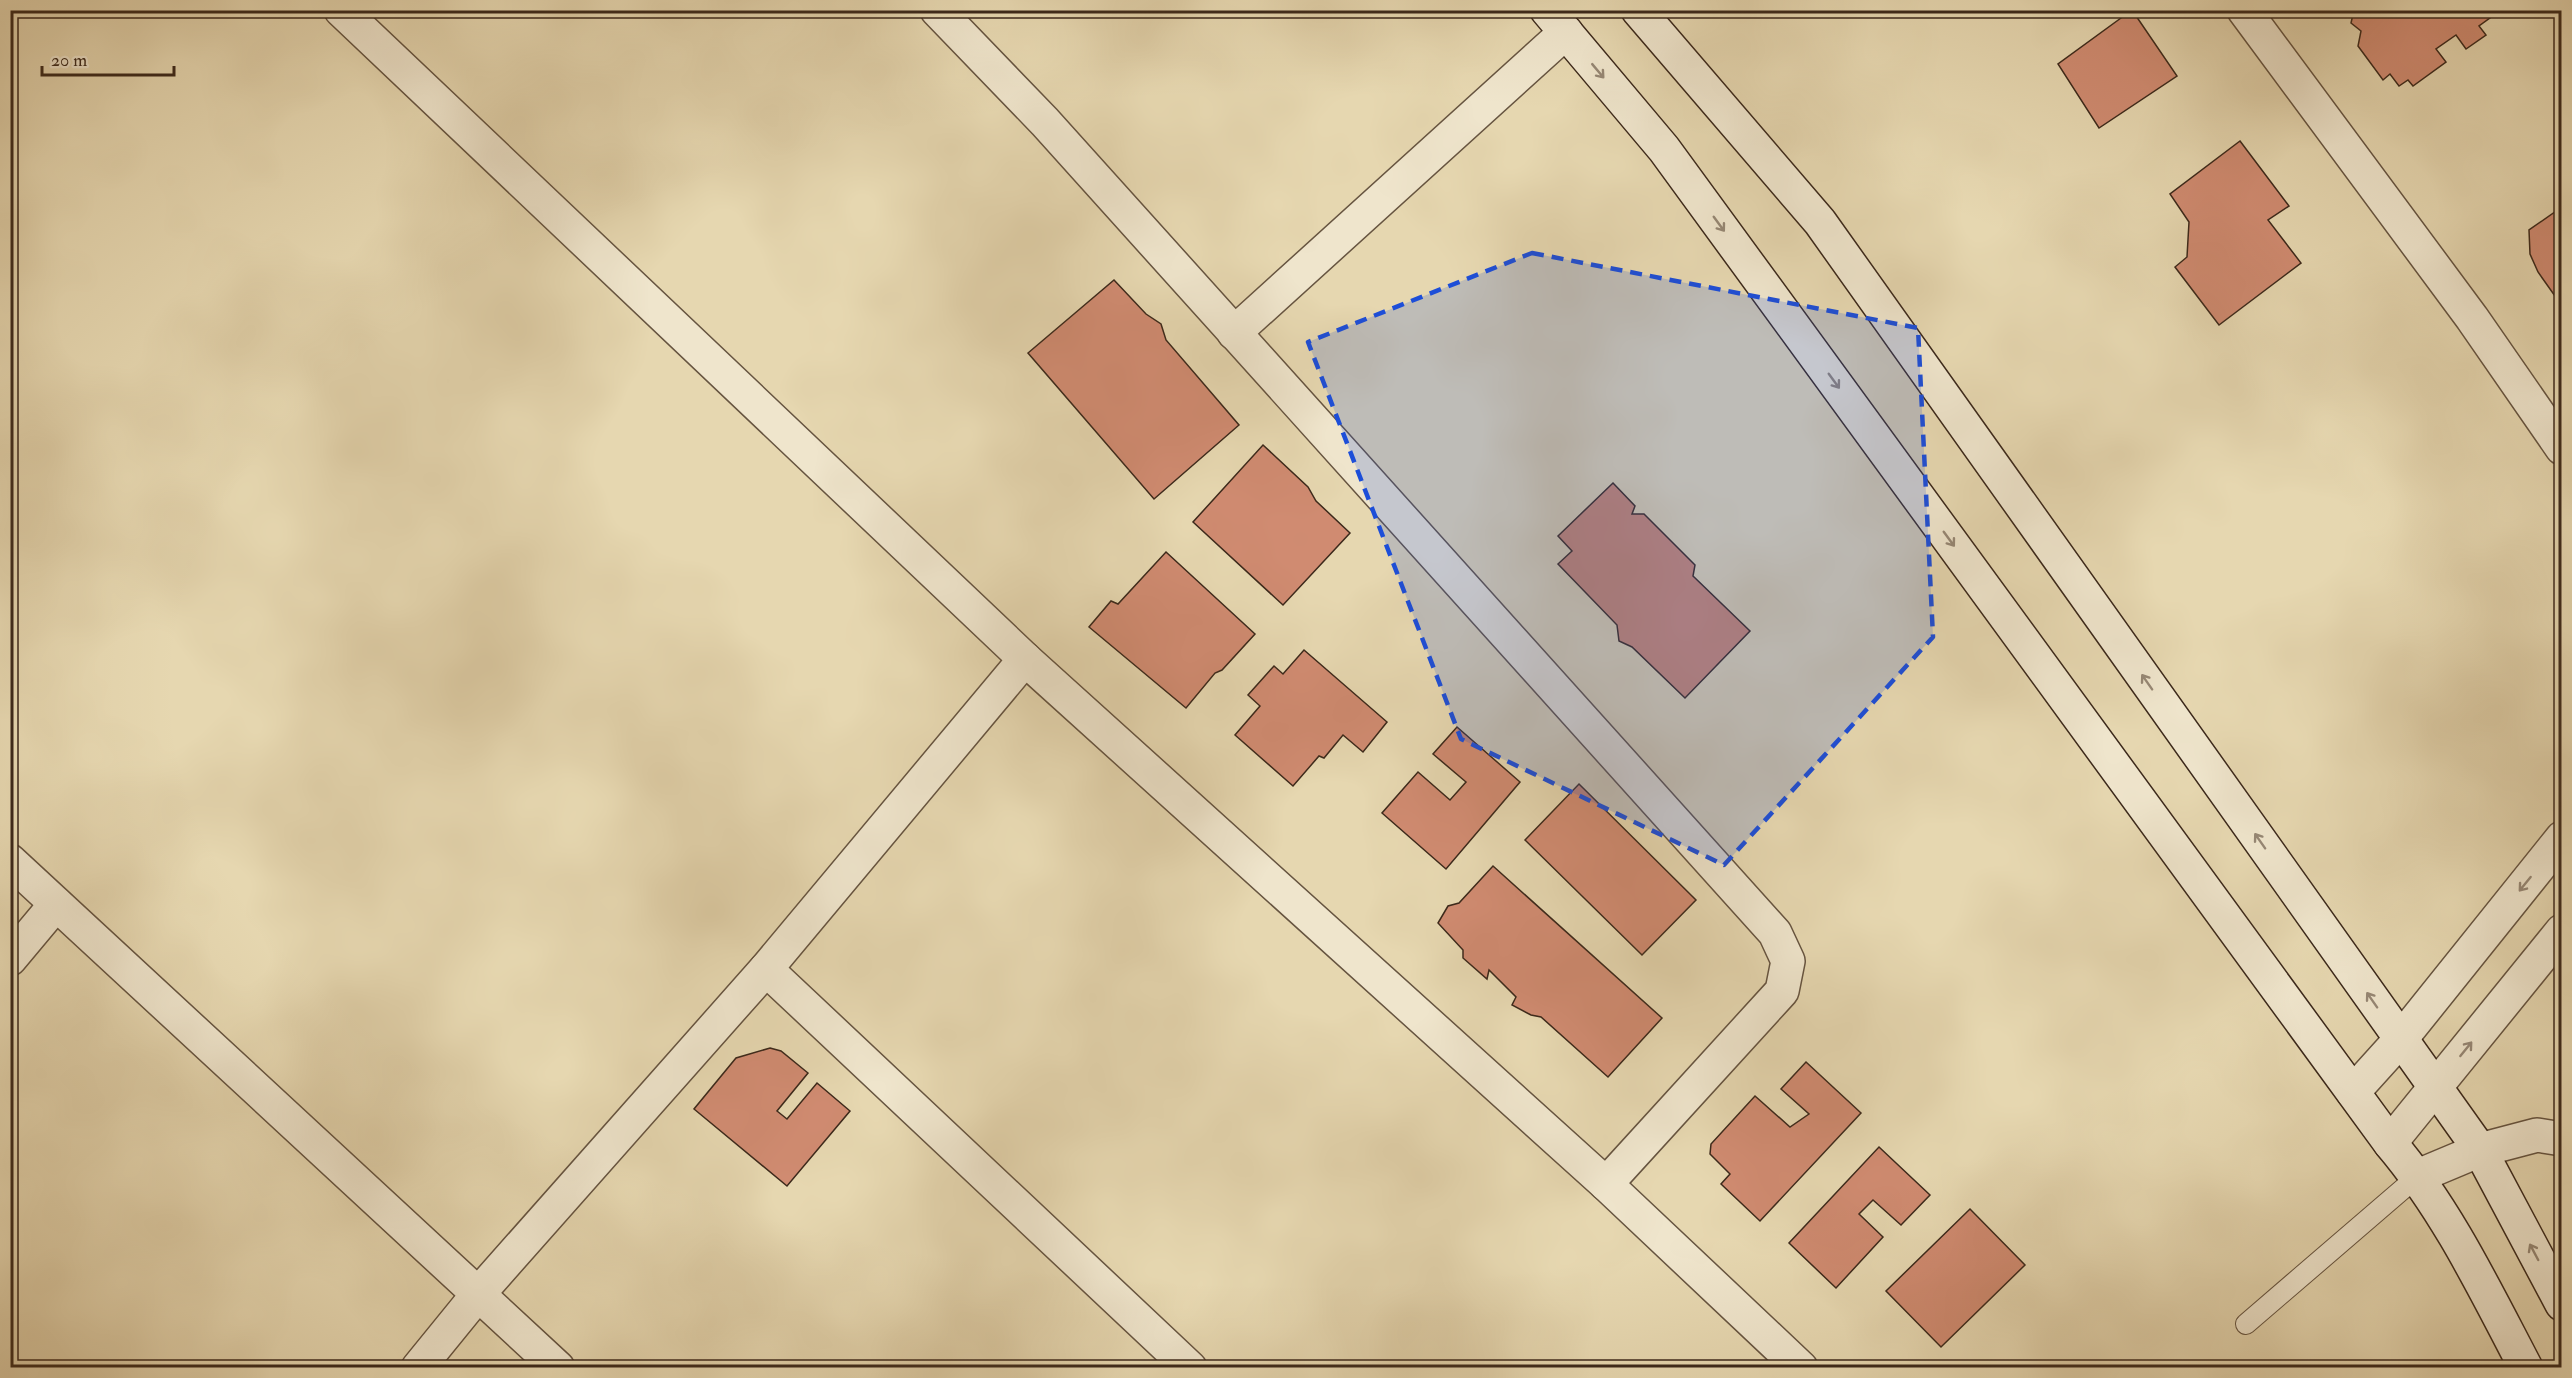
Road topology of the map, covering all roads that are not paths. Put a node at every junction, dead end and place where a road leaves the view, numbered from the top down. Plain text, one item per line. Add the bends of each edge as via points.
1 (341, 10) edge
2 (937, 10) edge
3 (1638, 10) edge
4 (2244, 10) edge
5 (1556, 22) edge
6 (1234, 333) junction
7 (2562, 448) edge
8 (1025, 660) junction
9 (2562, 838) edge
10 (10, 861) edge
11 (56, 904) junction
12 (2562, 931) edge
13 (10, 959) edge
14 (766, 969) junction
15 (2400, 1040) junction
16 (2434, 1088) junction
17 (2354, 1092) junction
18 (2562, 1139) edge
19 (2390, 1143) junction
20 (2480, 1150) junction
21 (2418, 1176) junction
22 (1606, 1184) junction
23 (478, 1293) junction
24 (2562, 1304) edge
25 (2246, 1324) dead end
26 (418, 1368) edge
27 (558, 1368) edge
28 (1190, 1368) edge
29 (1801, 1368) edge
30 (2526, 1368) edge

1 - 8 street
2 - 6 street via 1045,122
15 -> 3 street via 1820,222
4 - 7 street via 2472,318
5 - 6 street
5 -> 17 street via 1671,159
6 - 22 street via 1780,942 1788,961 1782,991
8 - 14 street
8 - 22 street
9 -> 15 street
10 - 11 street
11 - 13 street
11 - 23 street
16 -> 12 street
14 - 23 street
14 - 28 street
15 - 16 street
15 - 17 street
16 - 19 street
16 - 20 street
17 - 19 street
18 - 20 street via 2536,1135
19 - 21 street
20 - 21 street
24 -> 20 street
21 - 25 lane
21 - 30 street
22 - 29 street
23 - 26 street
23 - 27 street

